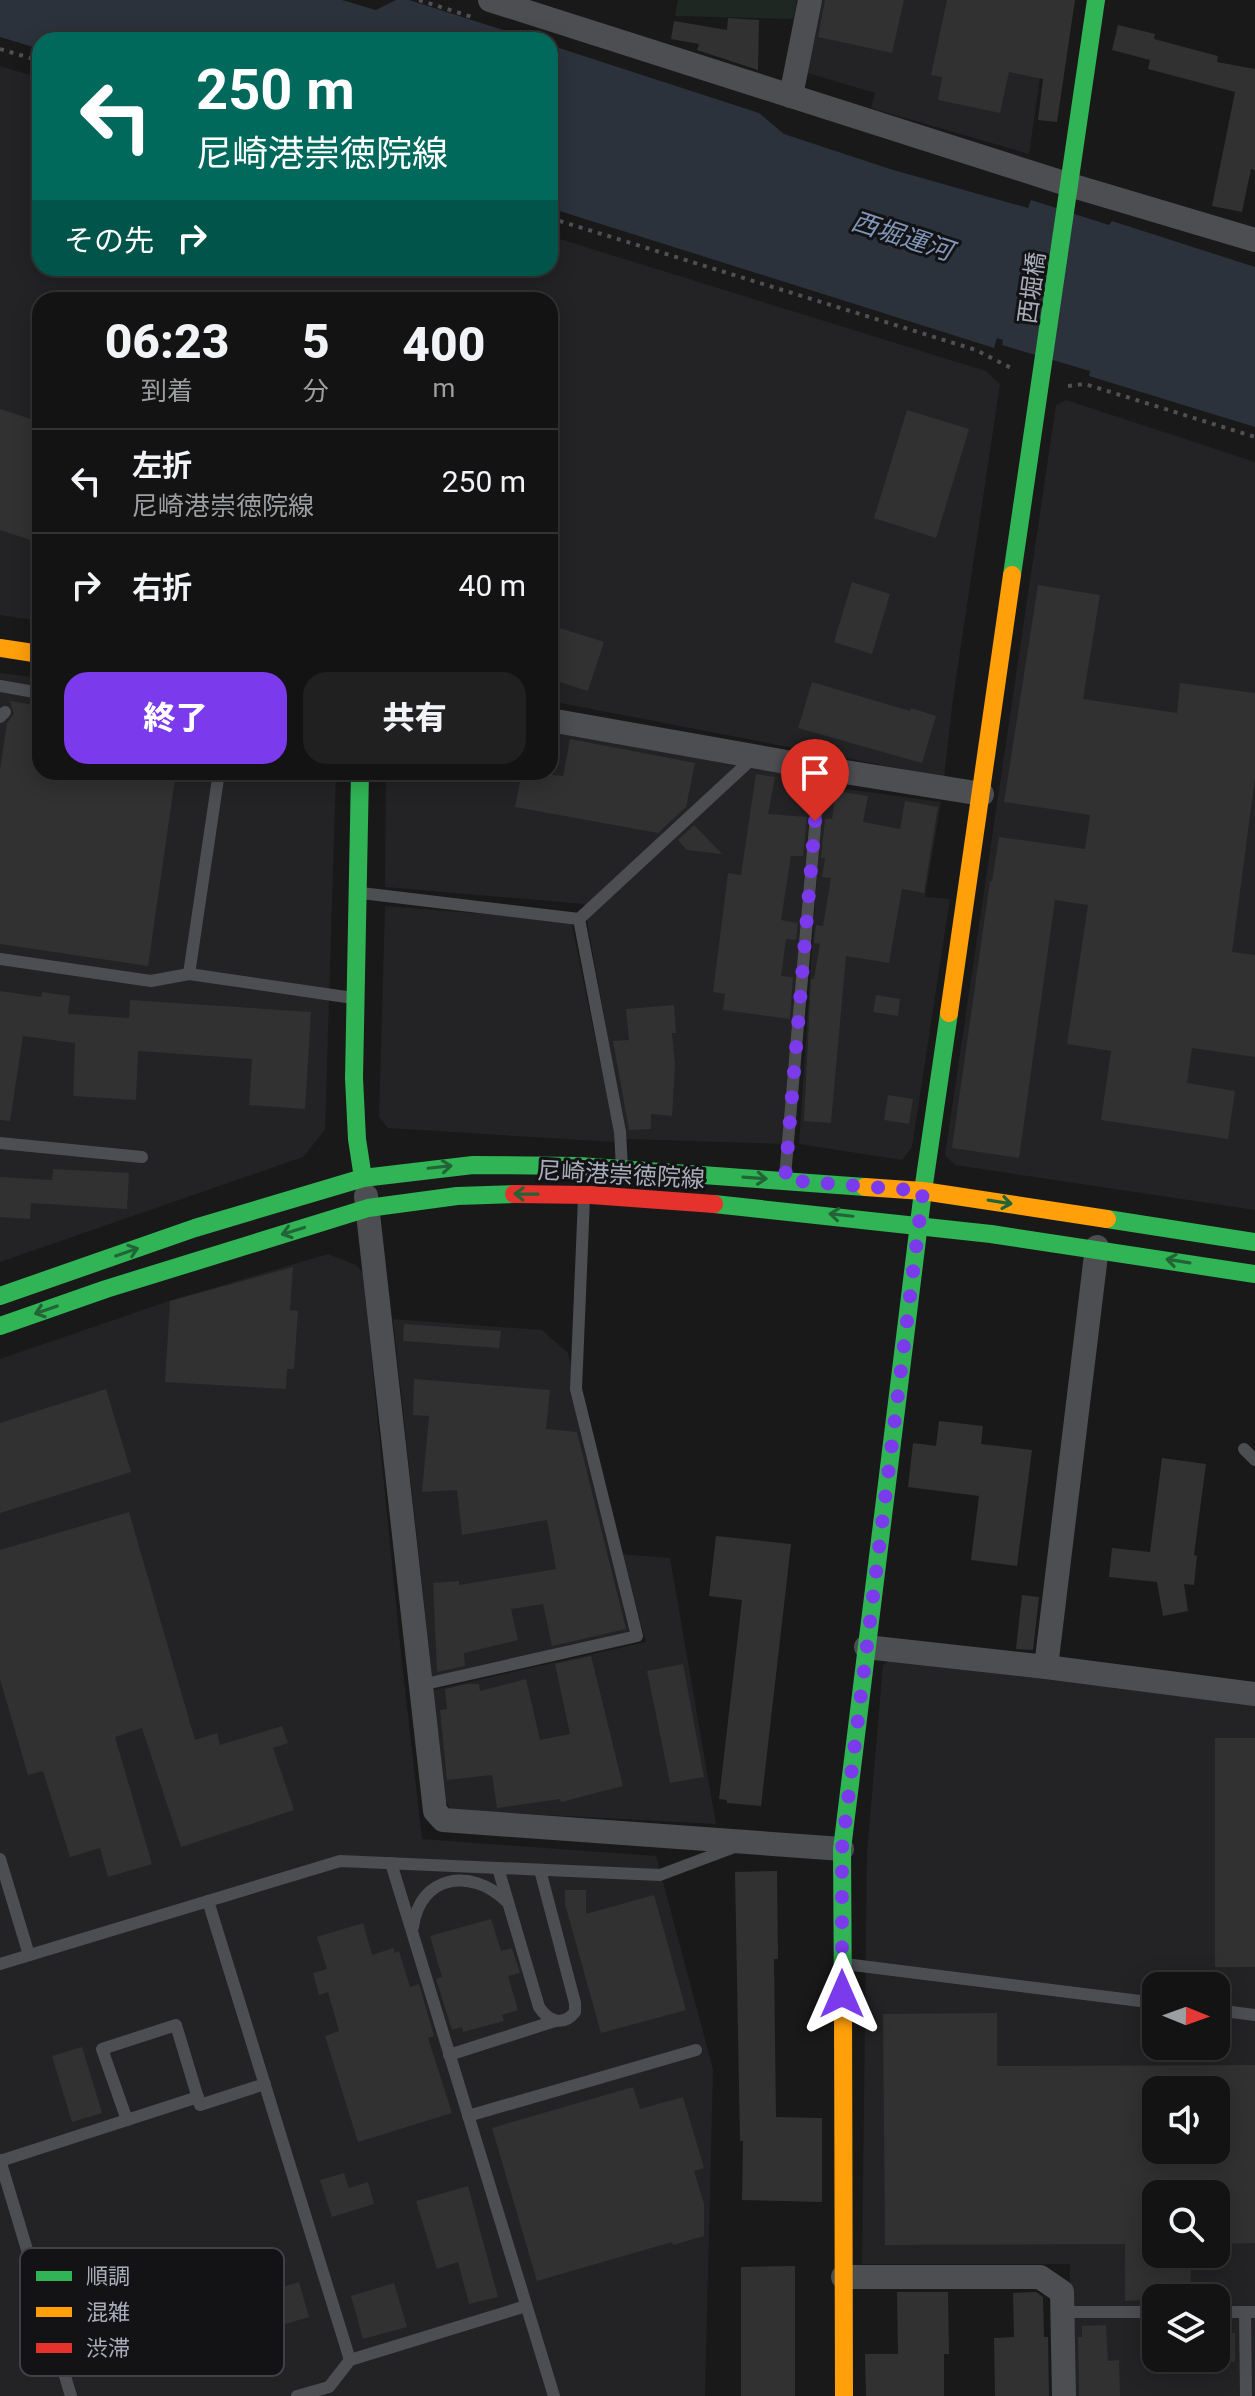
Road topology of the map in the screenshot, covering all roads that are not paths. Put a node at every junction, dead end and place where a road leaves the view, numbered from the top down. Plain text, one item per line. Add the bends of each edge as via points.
1 (490, 0) edge
2 (810, 0) edge
3 (1096, 0) edge
4 (525, 5) edge
5 (791, 96) junction
6 (1070, 185) junction
7 (1255, 240) edge
8 (0, 648) edge
9 (32, 653) edge
10 (0, 686) edge
11 (32, 692) edge
12 (558, 721) edge
13 (755, 756) junction
14 (820, 768) junction
15 (218, 780) edge
16 (360, 780) edge
17 (982, 794) junction
18 (358, 893) junction
19 (579, 919) junction
20 (0, 959) edge
21 (189, 974) junction
22 (356, 999) junction
23 (0, 1143) edge
24 (142, 1157) dead end
25 (622, 1169) junction
26 (363, 1178) junction
27 (785, 1180) junction
28 (923, 1191) junction
29 (584, 1195) junction
30 (368, 1208) junction
31 (919, 1223) junction
32 (1255, 1242) edge
33 (1097, 1247) junction
34 (1255, 1274) edge
35 (0, 1296) edge
36 (0, 1326) edge
37 (1244, 1449) dead end
38 (1255, 1460) edge
39 (866, 1647) junction
40 (1046, 1667) junction
41 (421, 1685) junction
42 (1255, 1694) edge
43 (771, 1843) junction
44 (842, 1849) junction
45 (0, 1859) edge
46 (391, 1863) junction
47 (498, 1868) junction
48 (540, 1870) junction
49 (208, 1901) junction
50 (509, 1904) junction
51 (412, 1934) junction
52 (29, 1955) junction
53 (842, 1963) junction
54 (0, 1964) edge
55 (1142, 2001) edge
56 (1230, 2012) edge
57 (1255, 2015) edge
58 (555, 2021) junction
59 (696, 2050) dead end
60 (449, 2055) junction
61 (265, 2084) junction
62 (198, 2097) junction
63 (468, 2116) junction
64 (127, 2120) junction
65 (0, 2161) edge
66 (26, 2248) edge
67 (843, 2277) junction
68 (526, 2306) junction
69 (1062, 2312) junction
70 (1142, 2312) edge
71 (1250, 2312) edge
72 (350, 2360) junction
73 (65, 2376) edge
74 (330, 2392) edge
75 (71, 2396) edge
76 (297, 2396) edge
77 (554, 2396) edge
78 (844, 2396) edge
79 (1064, 2396) edge
80 (1246, 2396) edge

1 - 4 street
2 - 5 street
3 - 6 street, 西堀橋
4 - 5 street
5 - 6 street
6 - 7 street
6 - 17 street, 西堀橋
8 - 9 street
10 - 11 lane
12 - 13 street
13 - 14 street
13 - 19 lane
14 - 17 street
14 - 27 lane
15 - 21 lane
16 - 18 street
17 - 28 street, 西堀橋
18 - 19 lane
18 - 22 street
19 - 25 lane via 620,1132
20 - 21 lane via 151,981
21 - 22 lane
22 - 26 street via 354,1078
23 - 24 lane
26 -> 25 street, 尼崎港崇徳院線 via 473,1165
25 -> 27 street, 尼崎港崇徳院線
26 - 30 street
35 -> 26 street, 尼崎港崇徳院線 via 208,1224
27 - 28 street, 尼崎港崇徳院線
28 - 31 street, 西堀橋
28 -> 32 street, 尼崎港崇徳院線
29 -> 30 street, 尼崎港崇徳院線 via 490,1194
31 -> 29 street, 尼崎港崇徳院線
29 - 41 lane via 576,1389 637,1636
30 -> 36 street, 尼崎港崇徳院線
30 - 41 street
31 - 33 street, 尼崎港崇徳院線
31 - 39 street, 西堀橋
34 -> 33 street, 尼崎港崇徳院線
33 - 40 street
37 - 38 lane
39 - 40 street
39 - 44 street, 西堀橋
40 - 42 street
41 - 43 street via 435,1811 443,1820
43 - 44 street
43 - 48 lane via 724,1849 660,1875
44 - 53 street, 西堀橋
45 - 52 lane
46 - 47 lane
46 - 49 lane via 340,1861
46 - 51 lane
47 - 48 lane
47 - 50 lane
48 - 58 lane via 575,2003 571,2017
49 - 52 lane
49 - 61 lane
50 - 51 lane via 482,1882 446,1883 428,1893 415,1913
50 - 58 lane via 539,2007
51 - 60 lane
52 - 54 lane
53 - 55 lane
53 - 67 street, 西堀橋
56 - 57 lane
58 - 60 lane
59 - 63 lane
60 - 63 lane
61 - 62 lane via 200,2105
61 - 72 lane
62 - 64 lane
62 - 64 lane via 176,2025 102,2049
63 - 68 lane
64 - 65 lane
65 - 66 lane
67 - 69 street via 1040,2277 1062,2292
67 - 78 street, 西堀橋
68 - 72 lane
68 - 77 lane
69 - 70 lane
69 - 79 street
71 - 80 lane
72 - 74 lane
73 - 75 lane
74 - 76 lane

